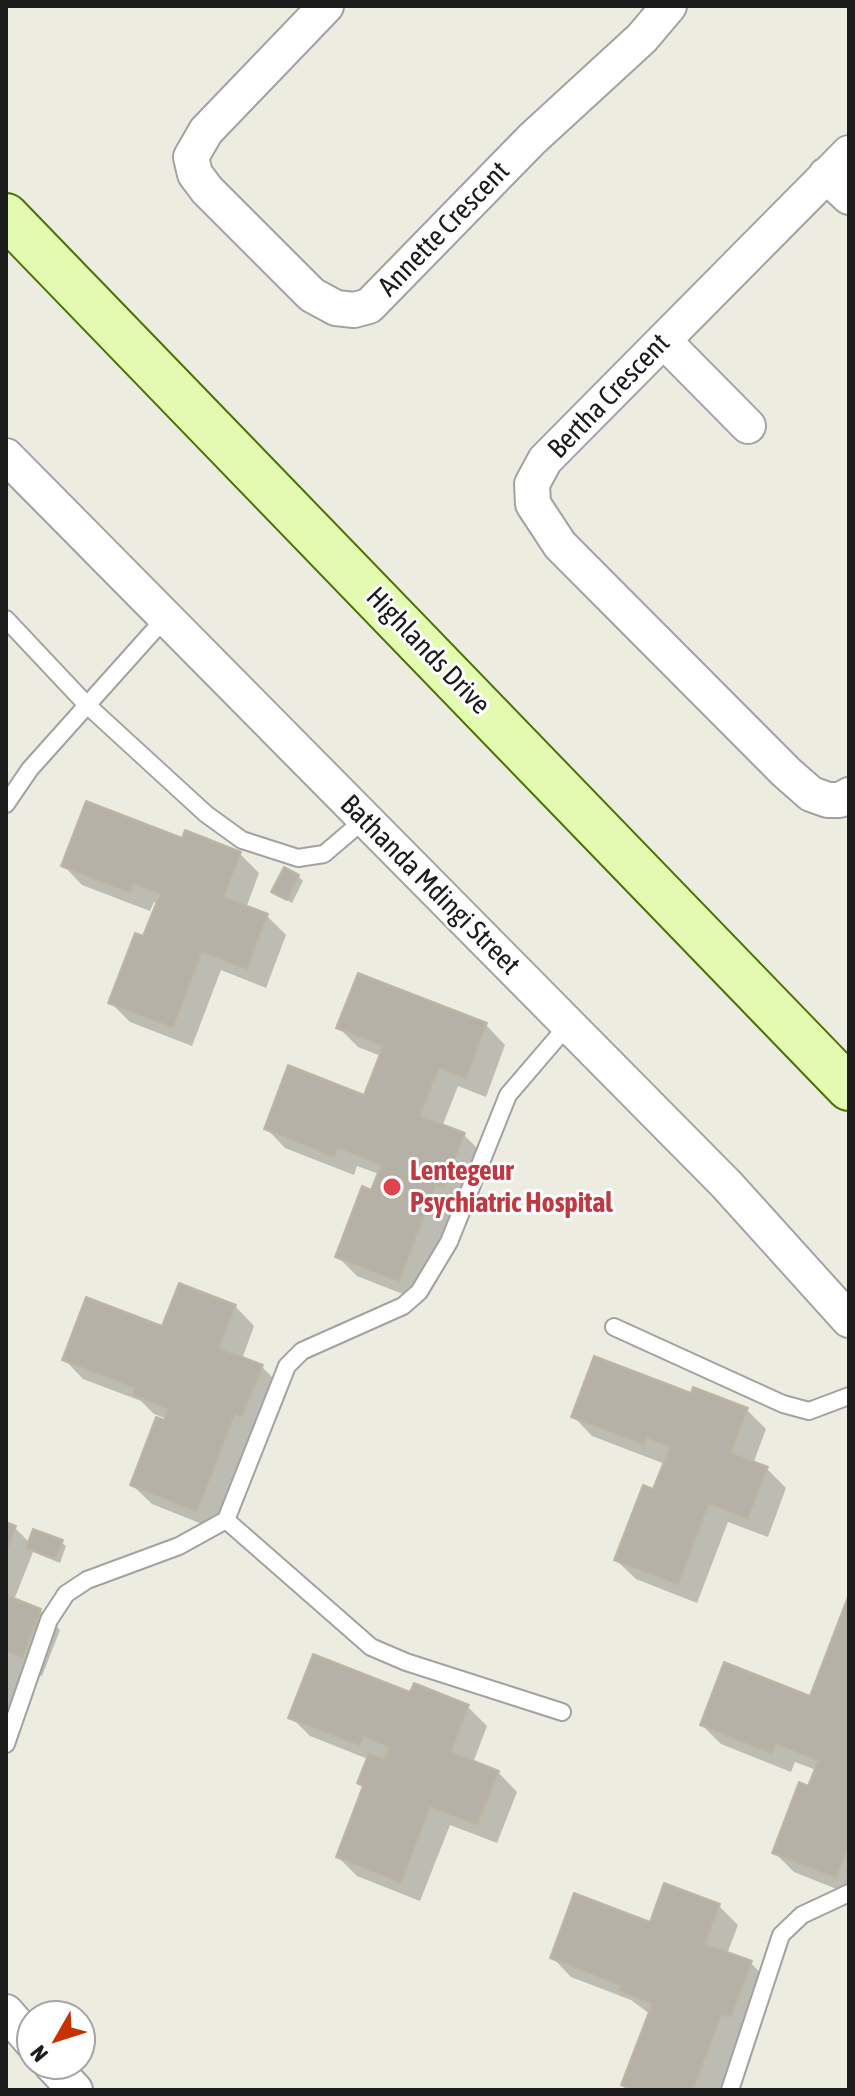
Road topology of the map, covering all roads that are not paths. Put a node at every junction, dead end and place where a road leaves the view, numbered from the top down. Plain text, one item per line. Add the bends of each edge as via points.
1 (326, 6) edge
2 (669, 6) edge
3 (841, 175) edge
4 (6, 216) edge
5 (664, 341) junction
6 (748, 426) dead end
7 (6, 456) edge
8 (166, 617) junction
9 (6, 619) edge
10 (86, 704) junction
11 (849, 795) edge
12 (6, 804) edge
13 (365, 819) junction
14 (568, 1025) junction
15 (849, 1088) edge
16 (849, 1320) edge
17 (614, 1327) dead end
18 (849, 1396) edge
19 (226, 1520) junction
20 (562, 1712) dead end
21 (6, 1744) edge
22 (849, 1893) edge
23 (730, 2090) edge

1 - 2 street, Annette Crescent via 206,131 191,157 207,190 312,295 336,308 354,310 369,306
3 - 5 street, Bertha Crescent
4 - 15 main road, Highlands Drive
5 - 6 street
5 - 11 street, Bertha Crescent via 545,460 532,484 533,504 560,545 786,772 819,797 840,800
7 - 8 street, Bathanda Mdingi Street
8 - 10 lane
8 - 13 street, Bathanda Mdingi Street
9 - 10 lane
10 - 12 lane
10 - 13 lane via 206,814 242,840 298,858 324,854
13 - 14 street, Bathanda Mdingi Street
14 - 16 street, Bathanda Mdingi Street via 727,1185
14 - 19 lane via 508,1095 449,1242 419,1292 403,1306 302,1351 287,1366
17 - 18 lane via 783,1404 809,1411
19 - 20 lane via 371,1647
19 - 21 lane via 66,1594 49,1620
22 - 23 lane via 802,1915 781,1935

